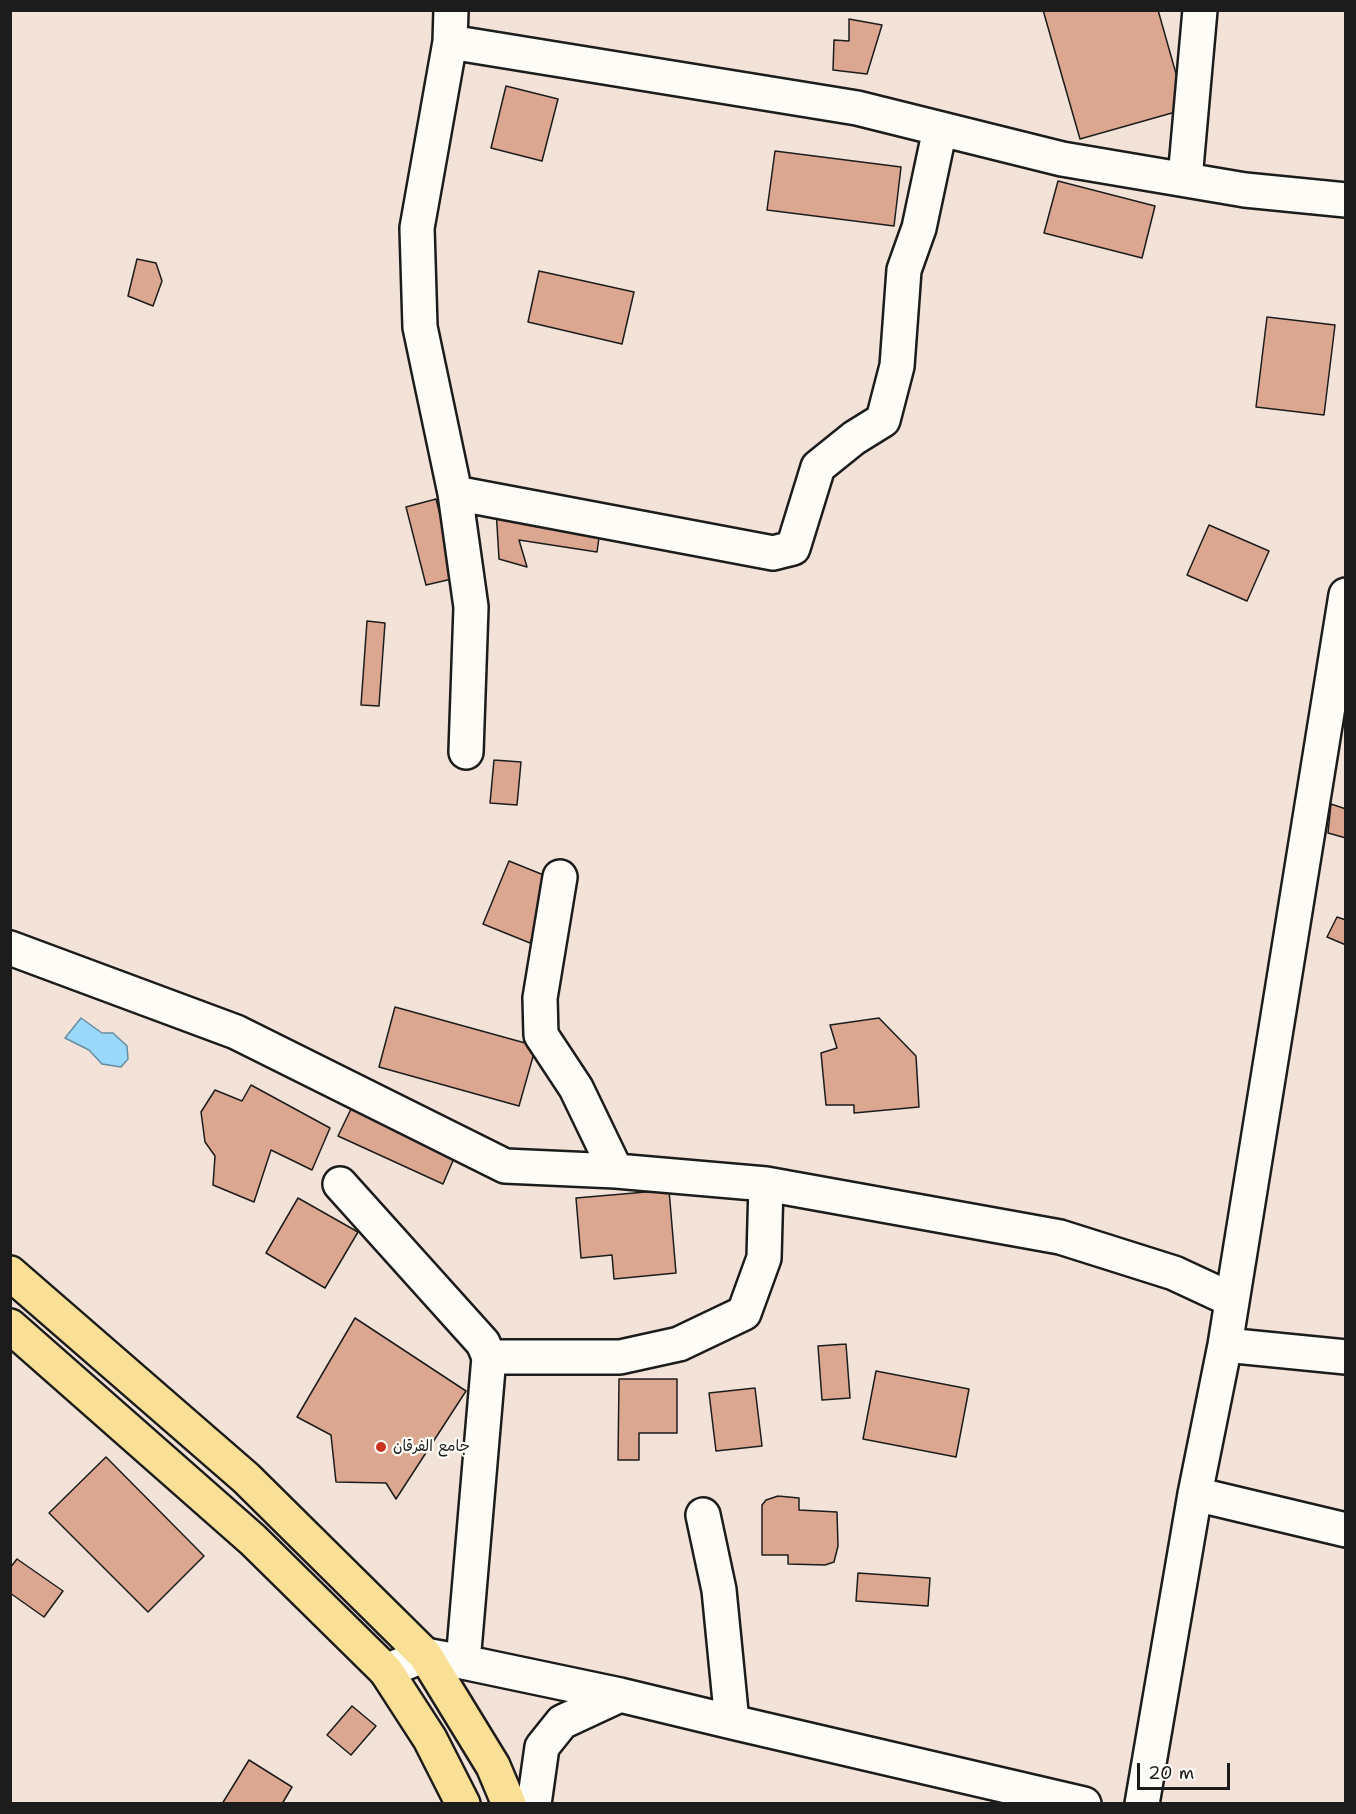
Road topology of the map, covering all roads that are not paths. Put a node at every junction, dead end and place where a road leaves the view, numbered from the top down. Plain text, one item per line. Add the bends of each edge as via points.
1 (1200, 10) edge
2 (451, 26) edge
3 (940, 129) junction
4 (1185, 179) junction
5 (1346, 200) edge
6 (455, 493) junction
7 (1346, 595) edge
8 (466, 752) dead end
9 (560, 877) dead end
10 (10, 948) edge
11 (616, 1171) junction
12 (340, 1184) dead end
13 (766, 1184) junction
14 (10, 1273) edge
15 (1232, 1300) junction
16 (10, 1326) edge
17 (1225, 1345) junction
18 (489, 1357) junction
19 (1346, 1357) edge
20 (1195, 1494) junction
21 (703, 1515) dead end
22 (1346, 1530) edge
23 (425, 1655) junction
24 (463, 1662) junction
25 (386, 1671) junction
26 (620, 1695) junction
27 (732, 1722) junction
28 (463, 1803) edge
29 (509, 1803) edge
30 (534, 1803) edge
31 (1084, 1803) edge
32 (1142, 1803) edge

1 - 4 street
2 - 3 street via 857,108
2 - 6 street via 417,228 420,327
3 - 4 street via 1062,159
3 - 6 street via 919,228 904,270 897,366 883,420 818,467 793,548 773,554
4 - 5 street via 1245,190
6 - 8 street via 471,607
7 - 15 street
9 - 11 street via 540,998 541,1035 576,1088
10 - 11 street via 236,1032 505,1166
11 - 13 street
12 - 18 street via 483,1344
13 - 15 street via 1060,1237 1174,1273
13 - 18 street via 764,1258 744,1312 679,1344 620,1357
14 - 23 main road via 246,1478
15 - 17 street
16 - 25 main road via 253,1540
17 - 19 street
17 - 20 street
18 - 24 street
20 - 22 street
20 - 32 street
21 - 27 street via 719,1590
23 - 24 street
23 - 25 street
23 - 29 main road via 493,1766
24 - 26 street
25 - 28 main road via 430,1739
26 - 27 street
26 - 30 street via 562,1722 542,1747
27 - 31 street

